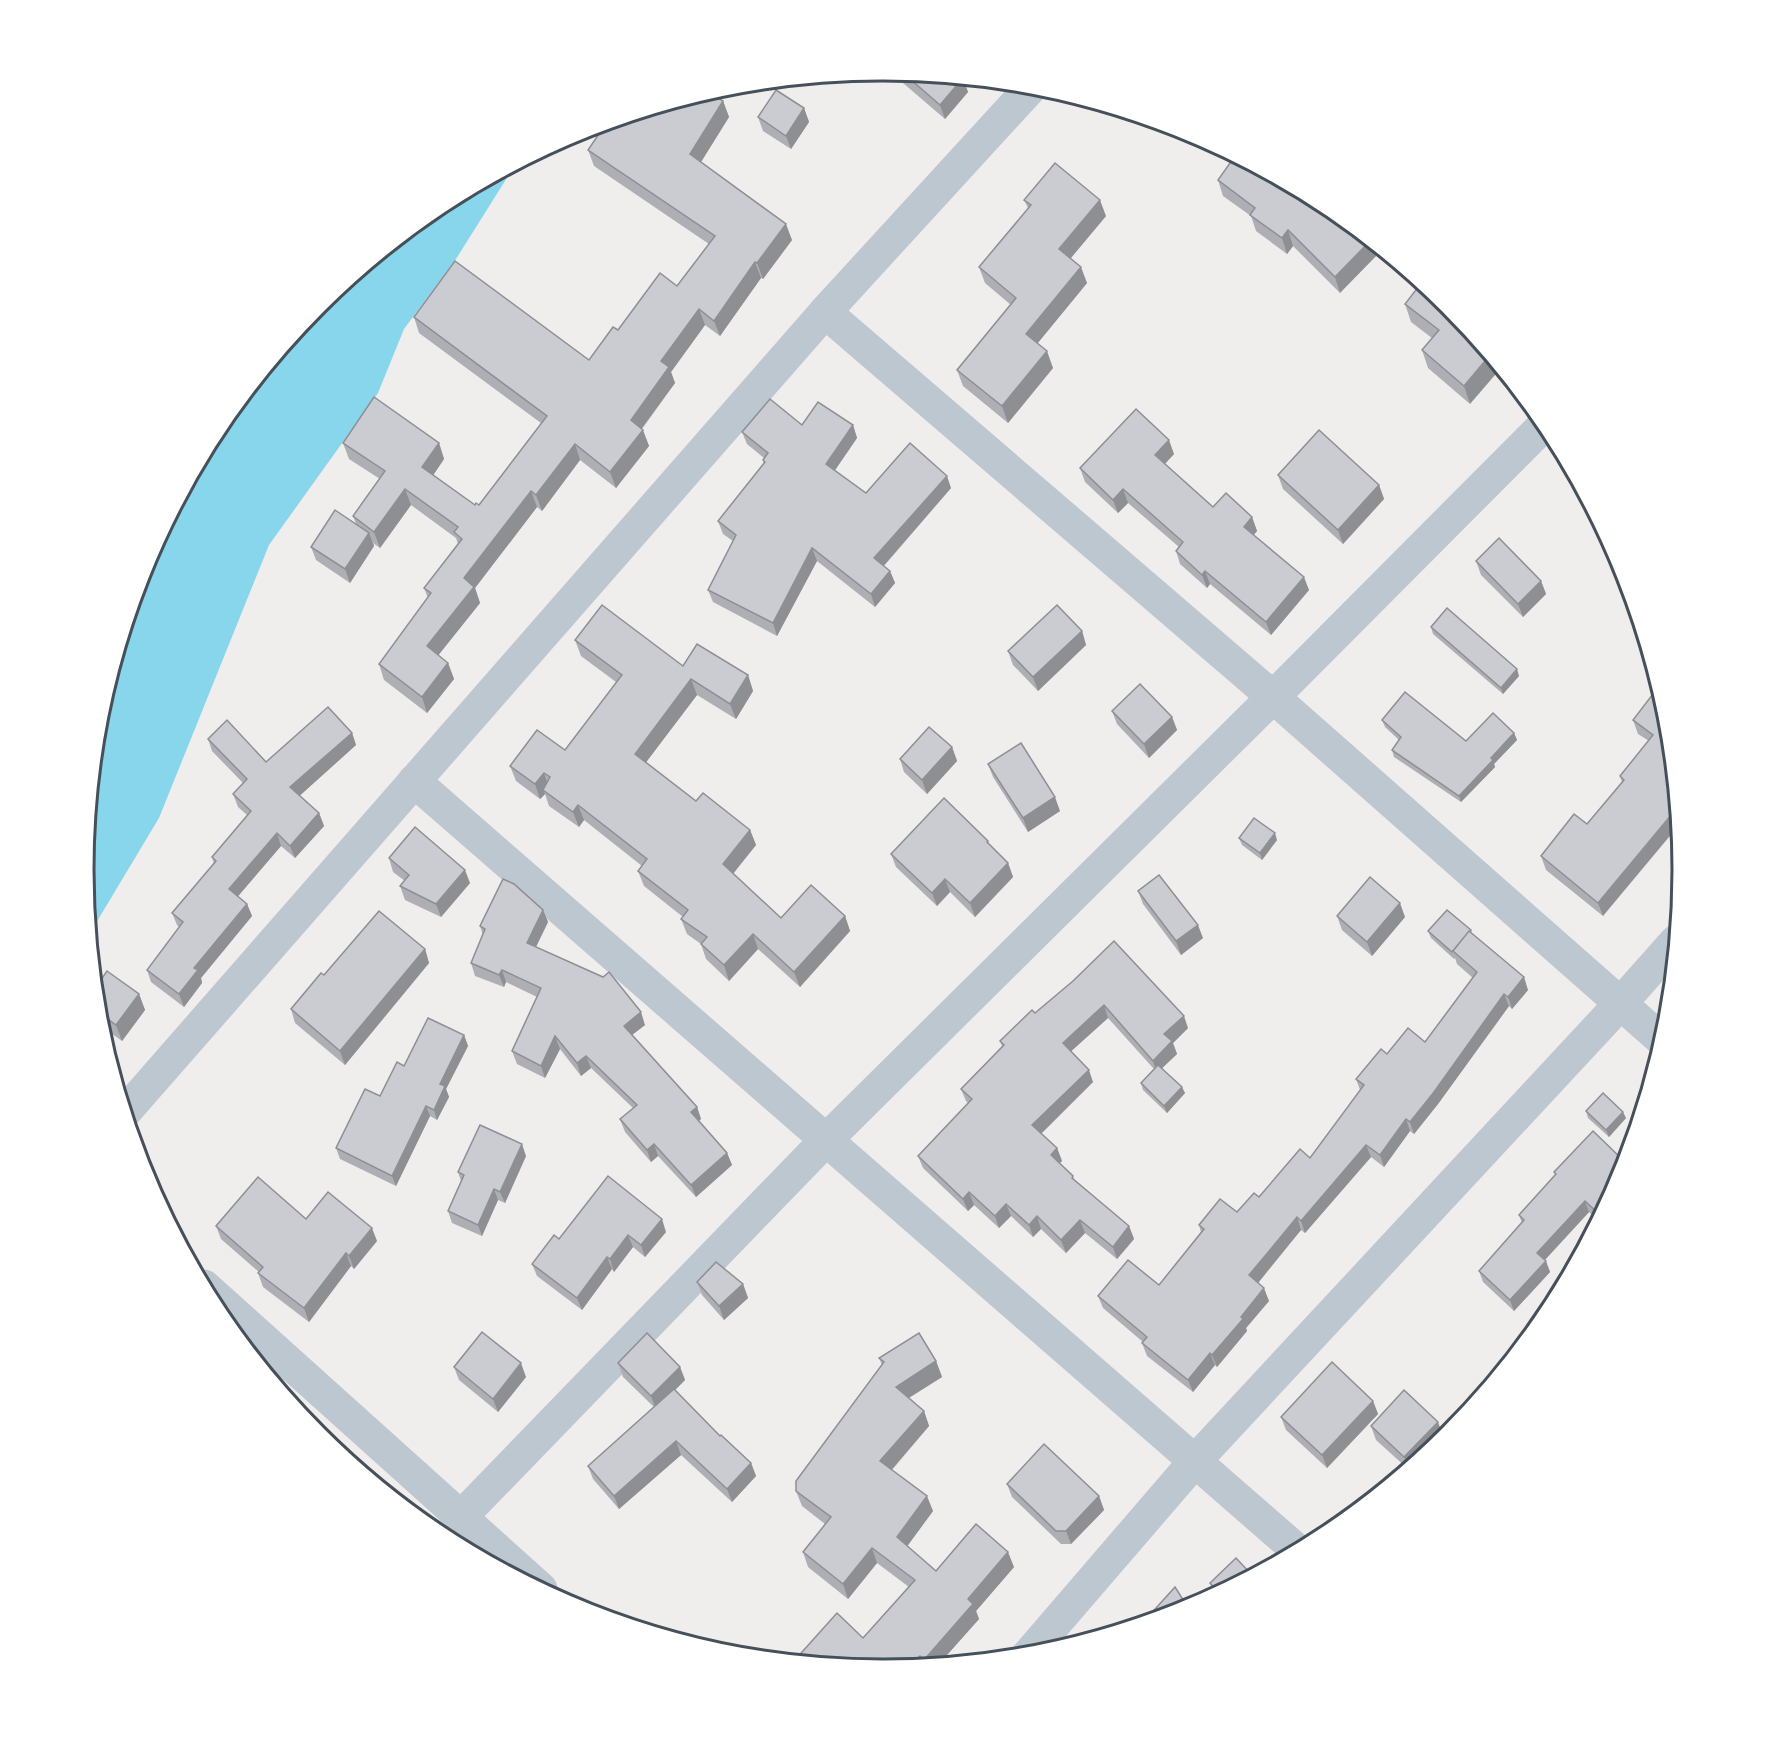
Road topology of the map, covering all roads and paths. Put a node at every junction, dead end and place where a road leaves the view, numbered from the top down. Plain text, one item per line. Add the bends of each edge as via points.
1 (1025, 94) edge
2 (825, 312) junction
3 (1539, 430) edge
4 (1273, 697) junction
5 (414, 781) junction
6 (1668, 950) edge
7 (1620, 1004) junction
8 (1655, 1034) edge
9 (131, 1106) edge
10 (827, 1139) junction
11 (225, 1305) edge
12 (1195, 1461) junction
13 (461, 1517) junction
14 (1291, 1545) edge
15 (519, 1569) edge
16 (1038, 1644) edge

1 - 2 street
2 - 4 street
2 - 5 street
3 - 4 street
4 - 7 street
4 - 10 street
5 - 9 street
5 - 10 street
6 - 7 street
7 - 8 street
7 - 12 street
10 - 12 street
10 - 13 street
11 - 13 street
12 - 14 street
12 - 16 street
13 - 15 street

